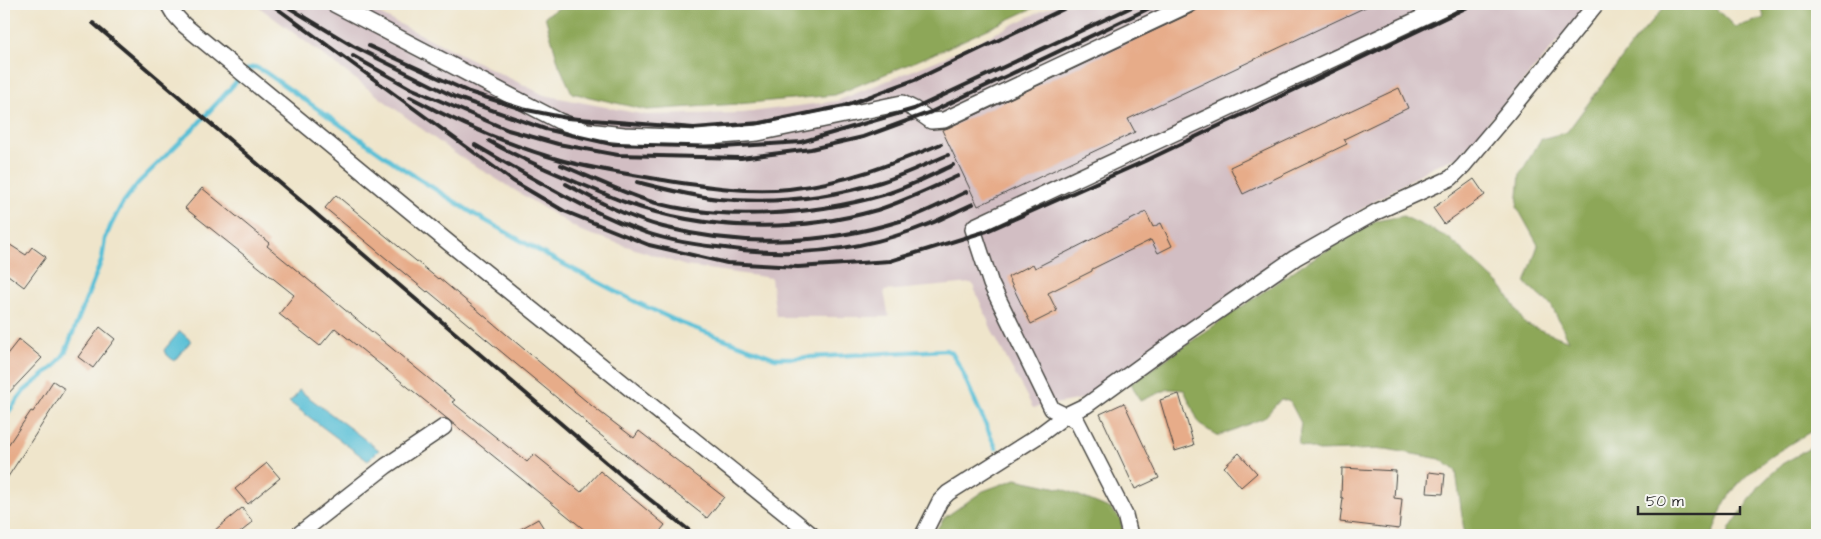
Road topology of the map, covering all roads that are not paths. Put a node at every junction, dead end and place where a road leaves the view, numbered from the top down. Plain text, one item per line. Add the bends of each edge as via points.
1 (168, 4) edge
2 (334, 4) edge
3 (1190, 4) edge
4 (1451, 4) edge
5 (1596, 4) edge
6 (1066, 415) junction
7 (444, 427) dead end
8 (1129, 531) dead end
9 (298, 535) edge
10 (812, 535) edge
11 (923, 535) edge

1 - 10 street via 184,25
2 - 3 street via 559,122 624,135 697,138 758,133 902,103 931,121 944,120
4 - 6 street via 975,226 973,230 991,284 1052,409
5 - 6 street via 1451,178 1376,212 1295,258 1087,405
6 - 8 street via 1077,421 1125,515
6 - 11 street via 948,493 940,501
7 - 9 street via 386,466

